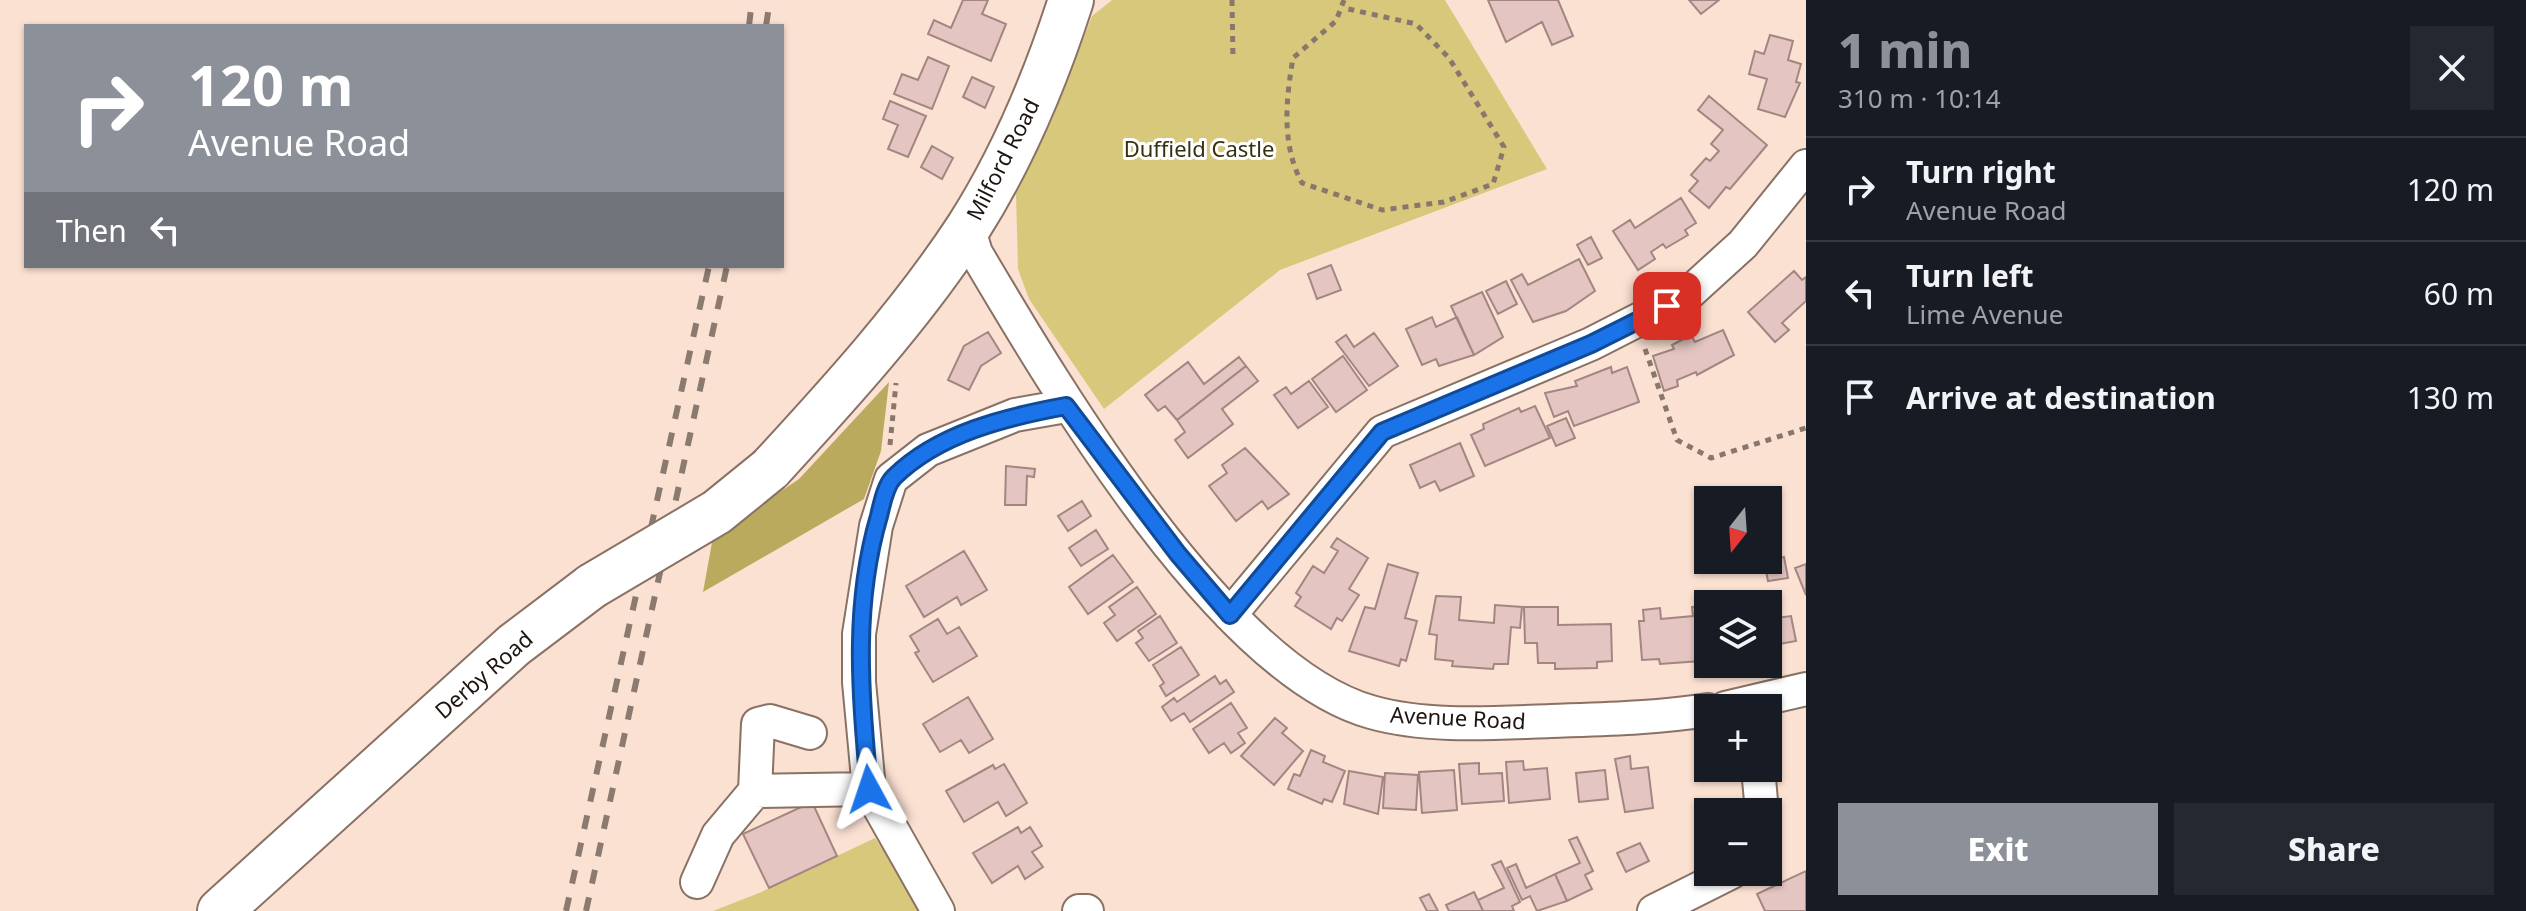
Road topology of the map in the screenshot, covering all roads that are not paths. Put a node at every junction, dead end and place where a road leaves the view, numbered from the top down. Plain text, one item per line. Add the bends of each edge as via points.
1 (1071, 0) edge
2 (1806, 166) edge
3 (968, 227) junction
4 (1066, 406) junction
5 (770, 469) joint
6 (1230, 615) junction
7 (1806, 689) edge
8 (1782, 696) edge
9 (1694, 712) edge
10 (810, 733) dead end
11 (869, 789) junction
12 (755, 791) junction
13 (697, 882) dead end
14 (1704, 886) edge
15 (220, 911) edge
16 (938, 911) edge
17 (1079, 911) edge
18 (1087, 911) edge
19 (1654, 911) edge

1 - 3 highway, Milford Road via 1038,88
2 - 6 street via 1743,244 1687,295 1382,432
3 - 4 street, Avenue Road via 976,253
3 - 5 highway, Milford Road via 858,372
4 - 6 street, Avenue Road
4 - 11 street via 1015,415 969,432 928,450 891,479 876,526 859,634
5 - 15 highway, Derby Road, bridge via 717,512 592,586 514,645
6 - 9 street, Avenue Road via 1298,679 1370,712 1503,723
7 - 8 street
10 - 12 street via 770,721 758,724
11 - 12 street
11 - 16 street
12 - 13 street via 718,835
14 - 19 street
17 - 18 street

